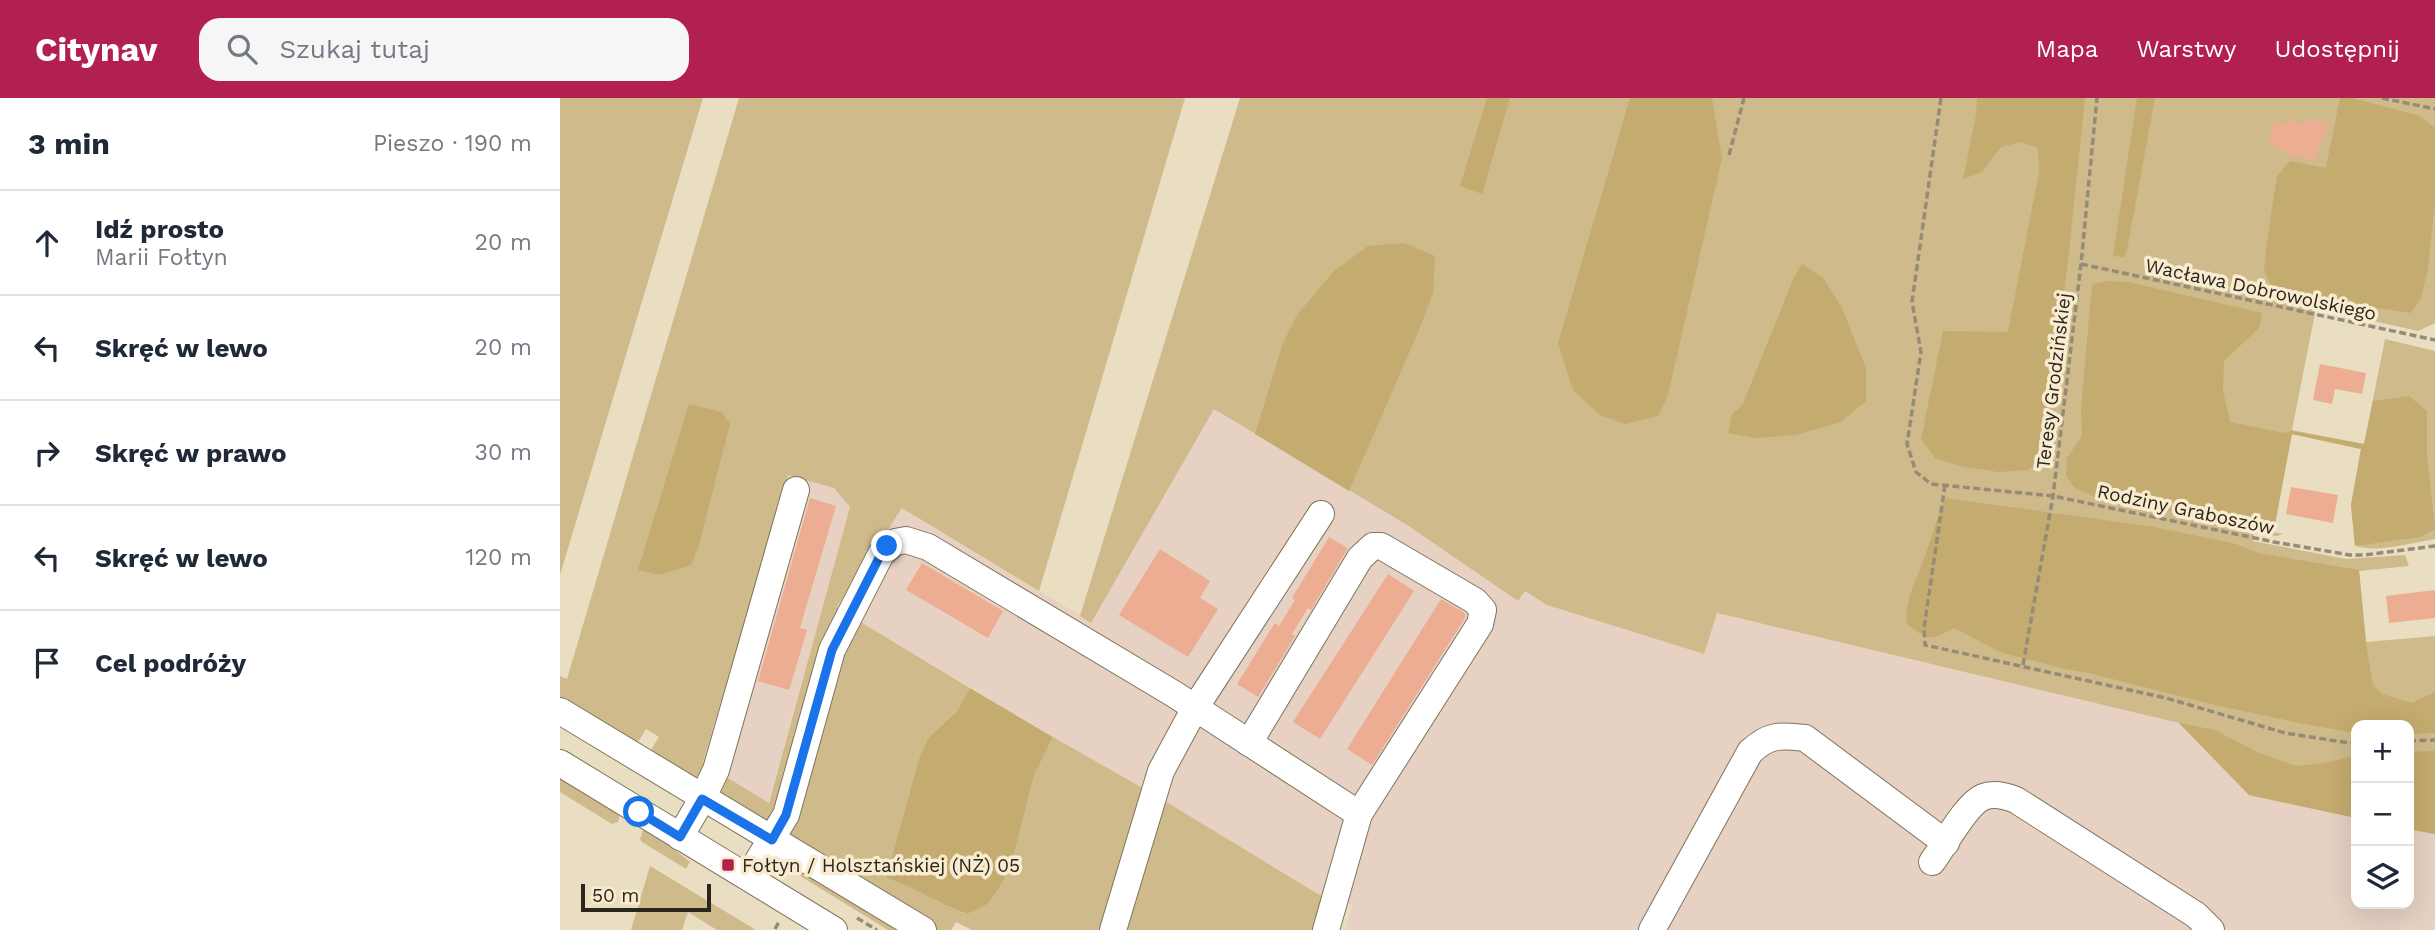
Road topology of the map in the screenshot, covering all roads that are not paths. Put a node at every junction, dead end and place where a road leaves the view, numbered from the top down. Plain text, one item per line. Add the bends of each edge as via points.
1 (796, 490) dead end
2 (1321, 514) dead end
3 (1195, 708) junction
4 (560, 711) edge
5 (1249, 743) junction
6 (560, 763) edge
7 (702, 799) junction
8 (1359, 814) junction
9 (680, 837) junction
10 (772, 840) junction
11 (748, 877) junction
12 (834, 930) edge
13 (923, 930) edge
14 (1112, 930) edge
15 (1326, 930) edge
16 (1652, 930) edge
17 (2211, 930) edge

1 - 7 street via 716,770
2 - 3 street
3 - 5 street
3 - 10 street via 928,547 906,540 895,542 881,554 832,650 786,815
3 - 14 street via 1161,771
4 - 7 street
5 - 8 street
5 - 8 street via 1360,558 1373,547 1381,546 1475,601 1483,610 1480,624
6 - 9 street
7 - 9 street
7 - 10 street
8 - 15 street
9 - 11 street
10 - 11 street
10 - 13 street
11 - 12 street
16 - 17 street via 1750,752 1763,740 1783,735 1805,738 1939,853 1972,805 1984,796 2004,795 2196,915

